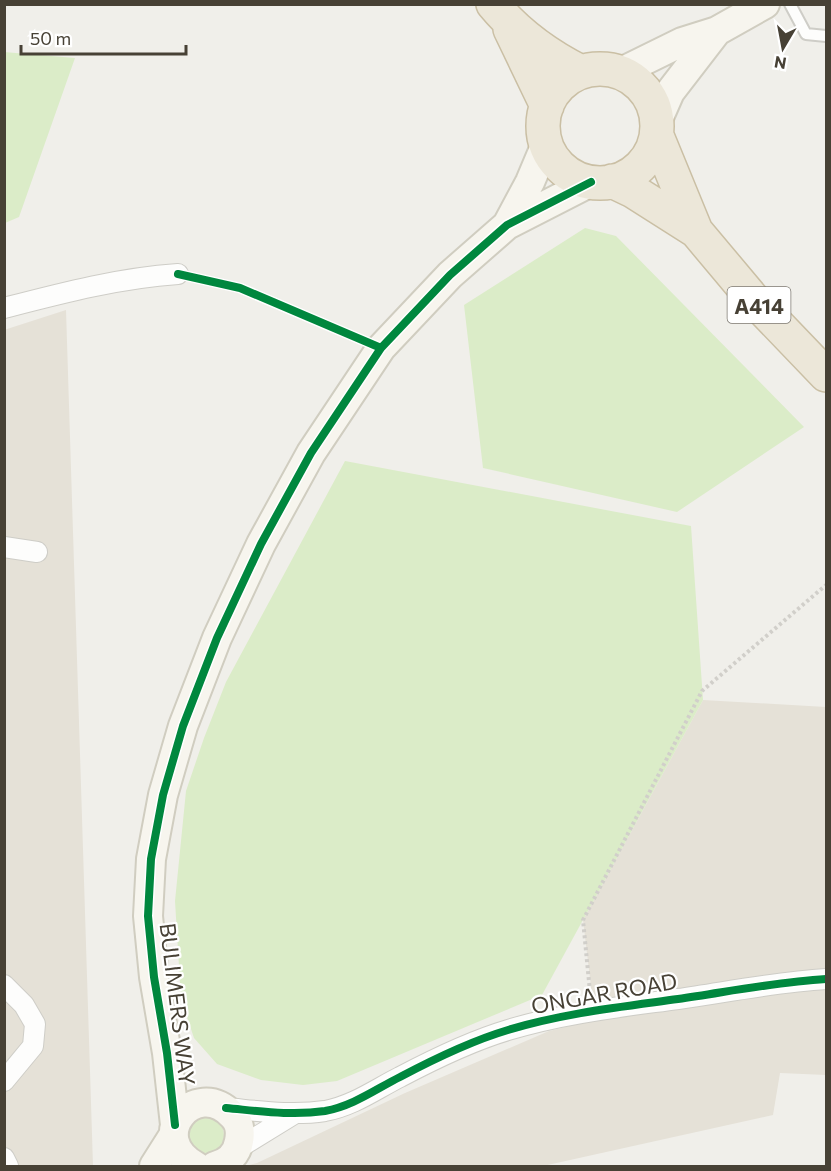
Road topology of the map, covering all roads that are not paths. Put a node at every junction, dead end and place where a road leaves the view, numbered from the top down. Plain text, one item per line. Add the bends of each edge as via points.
1 (765, 4) edge
2 (790, 4) edge
3 (499, 12) edge
4 (717, 31) junction
5 (826, 36) edge
6 (581, 72) junction
7 (621, 72) junction
8 (547, 106) junction
9 (656, 130) junction
10 (546, 144) junction
11 (602, 182) junction
12 (507, 225) junction
13 (696, 231) junction
14 (178, 274) dead end
15 (4, 308) edge
16 (826, 375) edge
17 (4, 548) edge
18 (37, 552) dead end
19 (826, 980) edge
20 (4, 985) edge
21 (167, 1053) junction
22 (4, 1081) edge
23 (222, 1106) junction
24 (294, 1114) junction
25 (174, 1130) junction
26 (232, 1157) edge
27 (4, 1158) edge
28 (8, 1167) edge
29 (154, 1167) edge
30 (196, 1167) edge

1 - 4 street
2 - 5 lane via 806,34
3 - 6 highway via 552,57
3 - 8 highway
4 - 7 street via 682,42
4 - 9 street via 670,92
6 - 7 highway
6 - 8 highway via 566,80
7 - 9 highway via 643,87 652,104
8 - 10 highway
9 - 11 highway via 650,153 639,168 628,176
9 - 13 highway, A414
10 - 11 highway via 568,173
10 - 12 street, BULIMERS WAY
11 - 12 street, BULIMERS WAY
11 - 13 highway, A414 via 633,191
12 - 21 street, BULIMERS WAY via 450,275 381,348 311,453 261,544 217,638 183,726 163,795 151,859 148,916
13 - 16 highway, A414
14 - 15 street via 73,290
17 - 18 street
19 - 24 street, ONGAR ROAD via 792,981 591,1010 506,1030 364,1097 328,1110
20 - 22 street via 24,1005 34,1024 33,1046
21 - 23 street, BULIMERS WAY
21 - 25 street, BULIMERS WAY
23 - 24 street, ONGAR ROAD
23 - 25 street, ONGAR ROAD via 202,1102 191,1106 180,1114
23 - 26 street, ONGAR ROAD via 240,1128
24 - 26 street, ONGAR ROAD
25 - 29 street, ONGAR ROAD
25 - 30 street via 176,1148 185,1161
27 - 28 street

